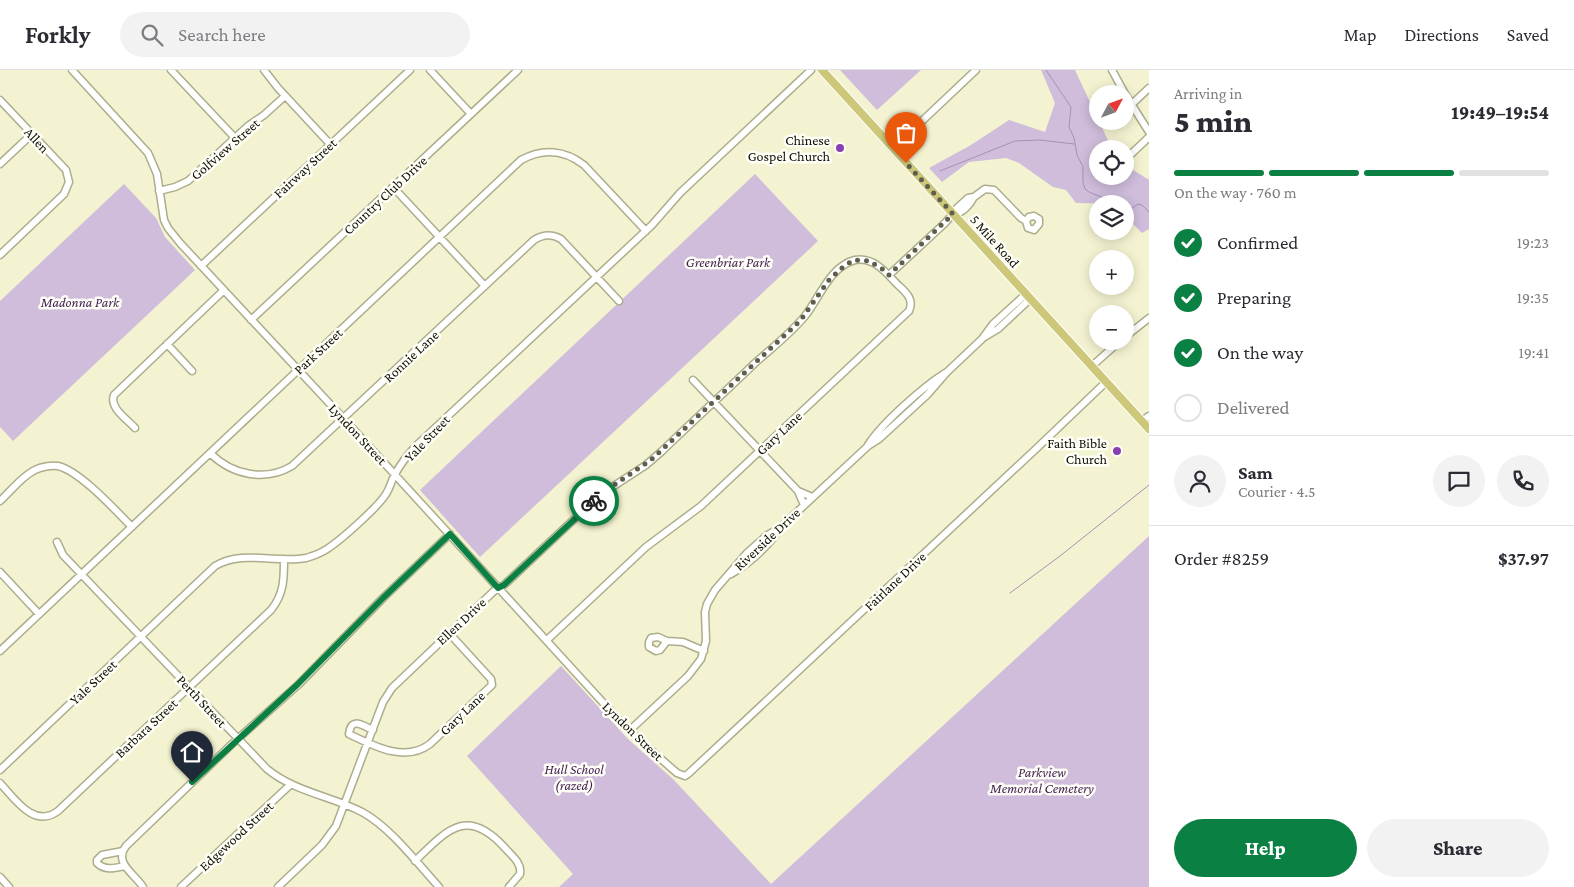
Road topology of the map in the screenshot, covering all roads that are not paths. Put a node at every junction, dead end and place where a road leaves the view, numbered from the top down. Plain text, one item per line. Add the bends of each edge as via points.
1 (72, 70) edge
2 (171, 70) edge
3 (264, 70) edge
4 (410, 70) edge
5 (430, 70) edge
6 (518, 70) edge
7 (811, 70) edge
8 (822, 70) edge
9 (976, 70) edge
10 (1112, 70) edge
11 (1120, 85) edge
12 (1149, 88) edge
13 (285, 96) junction
14 (0, 100) edge
15 (1134, 102) edge
16 (1134, 107) edge
17 (471, 114) junction
18 (1149, 132) edge
19 (32, 134) junction
20 (1149, 137) edge
21 (235, 138) junction
22 (330, 144) junction
23 (893, 148) junction
24 (1134, 151) edge
25 (0, 164) edge
26 (392, 188) junction
27 (159, 191) junction
28 (953, 214) junction
29 (1026, 221) dead end
30 (646, 231) junction
31 (439, 238) junction
32 (0, 256) edge
33 (201, 266) junction
34 (889, 275) junction
35 (597, 277) junction
36 (485, 286) junction
37 (224, 290) junction
38 (1028, 296) junction
39 (619, 301) dead end
40 (1149, 318) edge
41 (251, 320) junction
42 (1134, 330) edge
43 (167, 344) junction
44 (1110, 350) edge
45 (1092, 366) junction
46 (298, 370) junction
47 (192, 371) dead end
48 (693, 380) dead end
49 (1106, 382) junction
50 (714, 402) junction
51 (344, 419) junction
52 (1146, 419) edge
53 (135, 428) dead end
54 (1149, 429) edge
55 (759, 452) junction
56 (210, 453) junction
57 (395, 474) junction
58 (798, 491) junction
59 (1, 496) edge
60 (812, 497) junction
61 (804, 505) junction
62 (132, 527) junction
63 (450, 534) junction
64 (57, 542) dead end
65 (284, 559) junction
66 (0, 572) edge
67 (82, 574) junction
68 (498, 588) junction
69 (39, 614) junction
70 (449, 633) junction
71 (141, 636) junction
72 (547, 640) junction
73 (667, 641) dead end
74 (0, 651) edge
75 (704, 651) junction
76 (189, 687) junction
77 (373, 730) junction
78 (630, 731) junction
79 (238, 739) junction
80 (368, 743) junction
81 (0, 770) edge
82 (682, 775) joint
83 (0, 783) edge
84 (290, 784) junction
85 (345, 805) junction
86 (122, 851) junction
87 (415, 861) junction
88 (125, 866) junction
89 (0, 877) edge
90 (9, 887) edge
91 (143, 887) edge
92 (181, 887) edge
93 (278, 887) edge
94 (440, 887) edge
95 (509, 887) edge

1 - 27 street, Lyndon Street via 148,153 155,167
2 - 21 street
3 - 13 street
4 - 22 street, Fairway Street
5 - 17 street
6 - 17 street, Country Club Drive
7 - 30 street, Yale Street via 680,193
8 - 23 main road, 5 Mile Road
9 - 23 street via 918,128
10 - 11 street
12 - 15 street
13 - 21 street, Golfview Street
13 - 22 street
14 - 19 street, Allen
16 - 18 street
17 - 26 street, Country Club Drive
19 - 25 street
19 - 32 street, Allen via 66,170 69,182 64,194
20 - 24 street
21 - 27 street, Golfview Street via 188,181
22 - 33 street, Fairway Street
23 - 28 main road, 5 Mile Road
26 - 31 street
26 - 41 street, Country Club Drive
27 - 33 street, Lyndon Street via 168,228
28 - 29 street via 959,214 985,189 994,190
28 - 34 street
28 - 38 main road, 5 Mile Road
30 - 31 street, Park Street via 584,165 566,154 546,152 521,160
30 - 35 street, Yale Street
31 - 36 street
31 - 46 street, Park Street
33 - 37 street, Lyndon Street
34 - 50 street, Ellen Drive via 869,261 854,260 844,266 829,280 800,321
34 - 55 street, Gary Lane via 910,298 909,311
35 - 36 street, Ronnie Lane via 561,239 548,235 534,240
35 - 39 street, Ronnie Lane
35 - 57 street, Yale Street via 417,445
36 - 51 street, Ronnie Lane
37 - 41 street, Lyndon Street
37 - 43 street
38 - 45 main road, 5 Mile Road
38 - 60 street, Riverside Drive via 998,329 982,339 927,395
40 - 42 street
41 - 46 street, Lyndon Street
43 - 47 street
43 - 53 street via 113,397 115,407
44 - 45 street
45 - 49 main road, 5 Mile Road
46 - 51 street, Lyndon Street
46 - 56 street, Park Street
48 - 50 street
49 - 52 main road, 5 Mile Road
49 - 82 street, Fairlane Drive via 688,774
50 - 55 street
50 - 68 street, Ellen Drive via 651,460 600,495
51 - 56 street, Ronnie Lane via 296,463 277,473 236,471
51 - 57 street, Lyndon Street
52 - 54 main road, 5 Mile Road
55 - 58 street
55 - 72 street, Gary Lane via 696,510 646,547
56 - 62 street, Park Street
57 - 63 street, Lyndon Street
57 - 65 street, Yale Street via 380,502 332,546 310,557
58 - 60 street
58 - 61 street
59 - 62 street via 38,469 57,466 101,495
60 - 61 street, Riverside Drive
61 - 75 street, Riverside Drive via 738,563 715,590 707,604
62 - 67 street, Park Street
63 - 68 street, Lyndon Street
63 - 79 street
64 - 67 street, Perth Street via 63,555
65 - 71 street, Yale Street via 245,556 220,563
65 - 76 street, Barbara Street via 283,588 275,604
66 - 69 street
67 - 69 street, Park Street
67 - 71 street, Perth Street
68 - 70 street, Ellen Drive
68 - 72 street, Lyndon Street
69 - 74 street, Park Street
70 - 77 street, Ellen Drive via 392,688
70 - 80 street, Gary Lane via 492,679 492,685 420,750 400,753
71 - 76 street, Perth Street
71 - 81 street, Yale Street
72 - 78 street, Lyndon Street
73 - 75 street via 683,642
75 - 78 street via 693,670
76 - 79 street, Perth Street
76 - 83 street, Barbara Street via 51,815 44,817 29,813
77 - 80 street, Ellen Drive
77 - 80 street via 358,723 350,728 349,734
78 - 82 street, Lyndon Street
79 - 84 street, Perth Street via 267,769
79 - 86 street
80 - 85 street, Ellen Drive
84 - 85 street, Perth Street
84 - 92 street, Edgewood Street
85 - 87 street, Perth Street via 378,822
85 - 93 street, Ellen Drive via 330,836
86 - 88 street via 121,859
86 - 88 street via 102,855 97,863 106,869
87 - 94 street, Perth Street
87 - 95 street via 451,830 463,826 480,828 493,836 519,864 520,874
88 - 91 street
89 - 90 street

